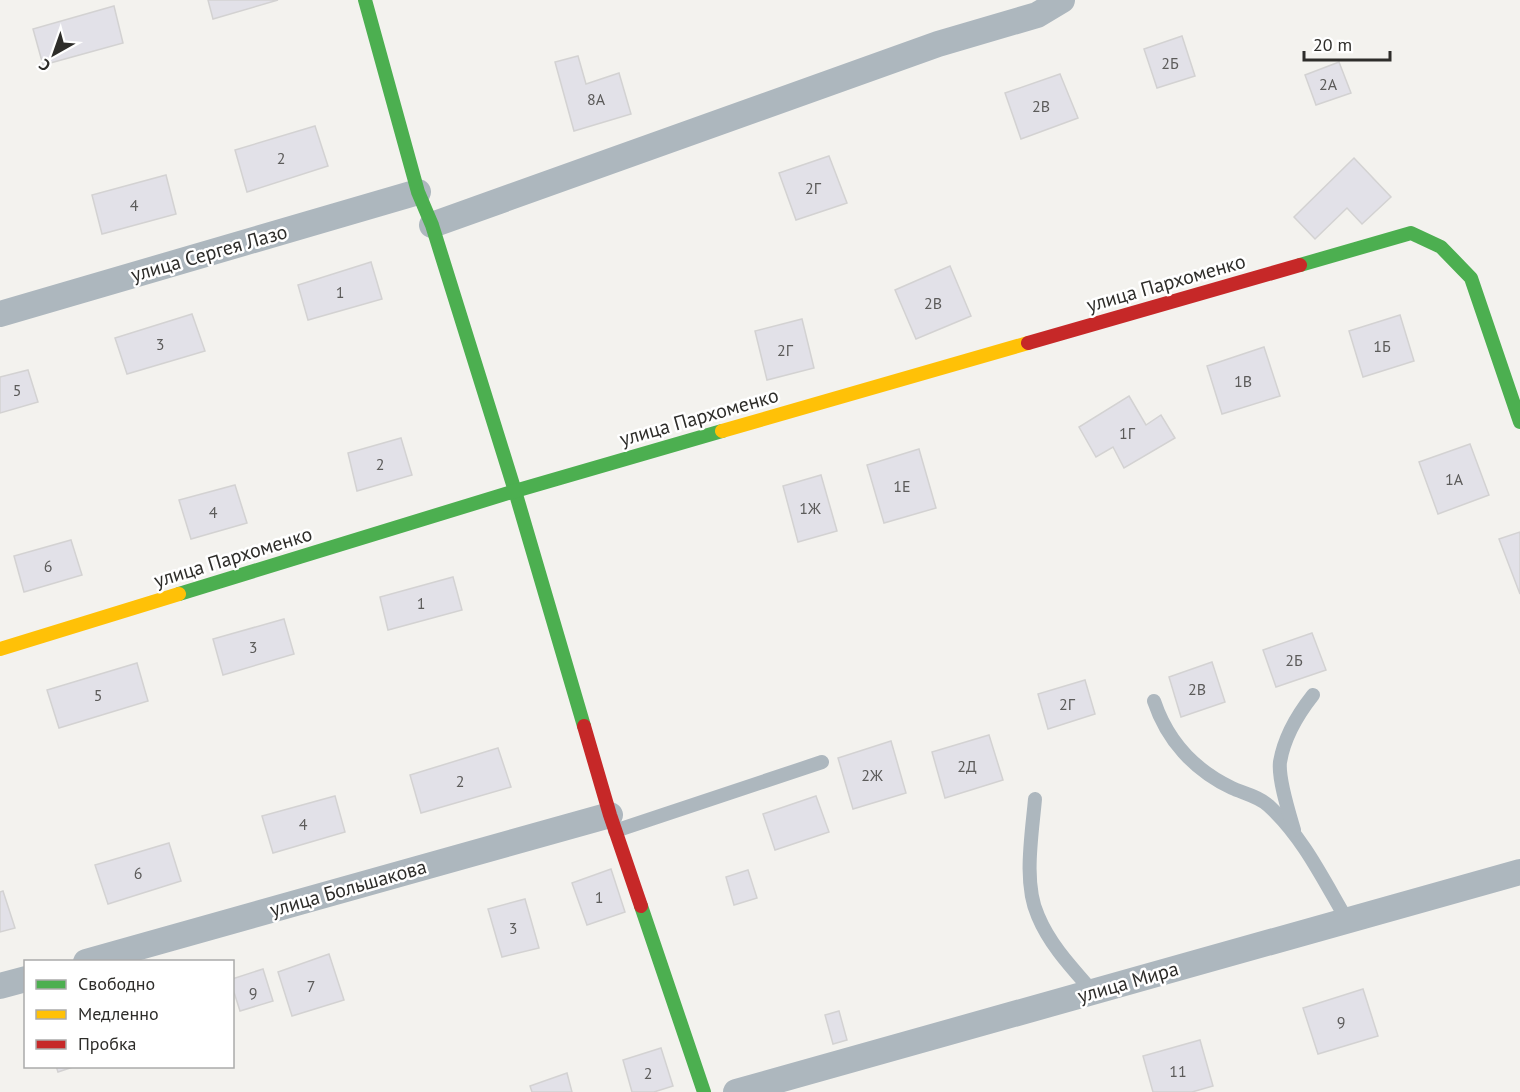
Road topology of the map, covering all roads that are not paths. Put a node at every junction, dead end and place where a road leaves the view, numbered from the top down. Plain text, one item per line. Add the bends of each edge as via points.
1 (365, 0) edge
2 (1062, 0) edge
3 (418, 192) junction
4 (432, 225) junction
5 (0, 314) edge
6 (1520, 422) edge
7 (515, 490) junction
8 (0, 649) edge
9 (1313, 695) dead end
10 (1155, 701) dead end
11 (822, 762) dead end
12 (1035, 800) dead end
13 (612, 823) junction
14 (1296, 835) junction
15 (1520, 872) edge
16 (1347, 920) junction
17 (95, 960) edge
18 (24, 980) edge
19 (0, 986) edge
20 (1093, 992) junction
21 (704, 1092) edge
22 (736, 1092) edge

1 - 3 street
2 - 4 street via 1037,15 927,48
3 - 4 street
3 - 5 street, улица Сергея Лазо
4 - 7 street
6 - 7 street, улица Пархоменко via 1471,278 1441,247 1411,233
7 - 8 street, улица Пархоменко
7 - 13 street
9 - 14 lane via 1300,710 1280,764 1286,806
10 - 14 lane via 1176,744 1199,769 1268,804
11 - 13 lane
12 - 20 lane via 1030,861 1037,915 1055,946
13 - 17 street, улица Большакова
13 - 21 street
14 - 16 lane
15 - 16 street, улица Мира
16 - 20 street, улица Мира
18 - 19 street
20 - 22 street, улица Мира

